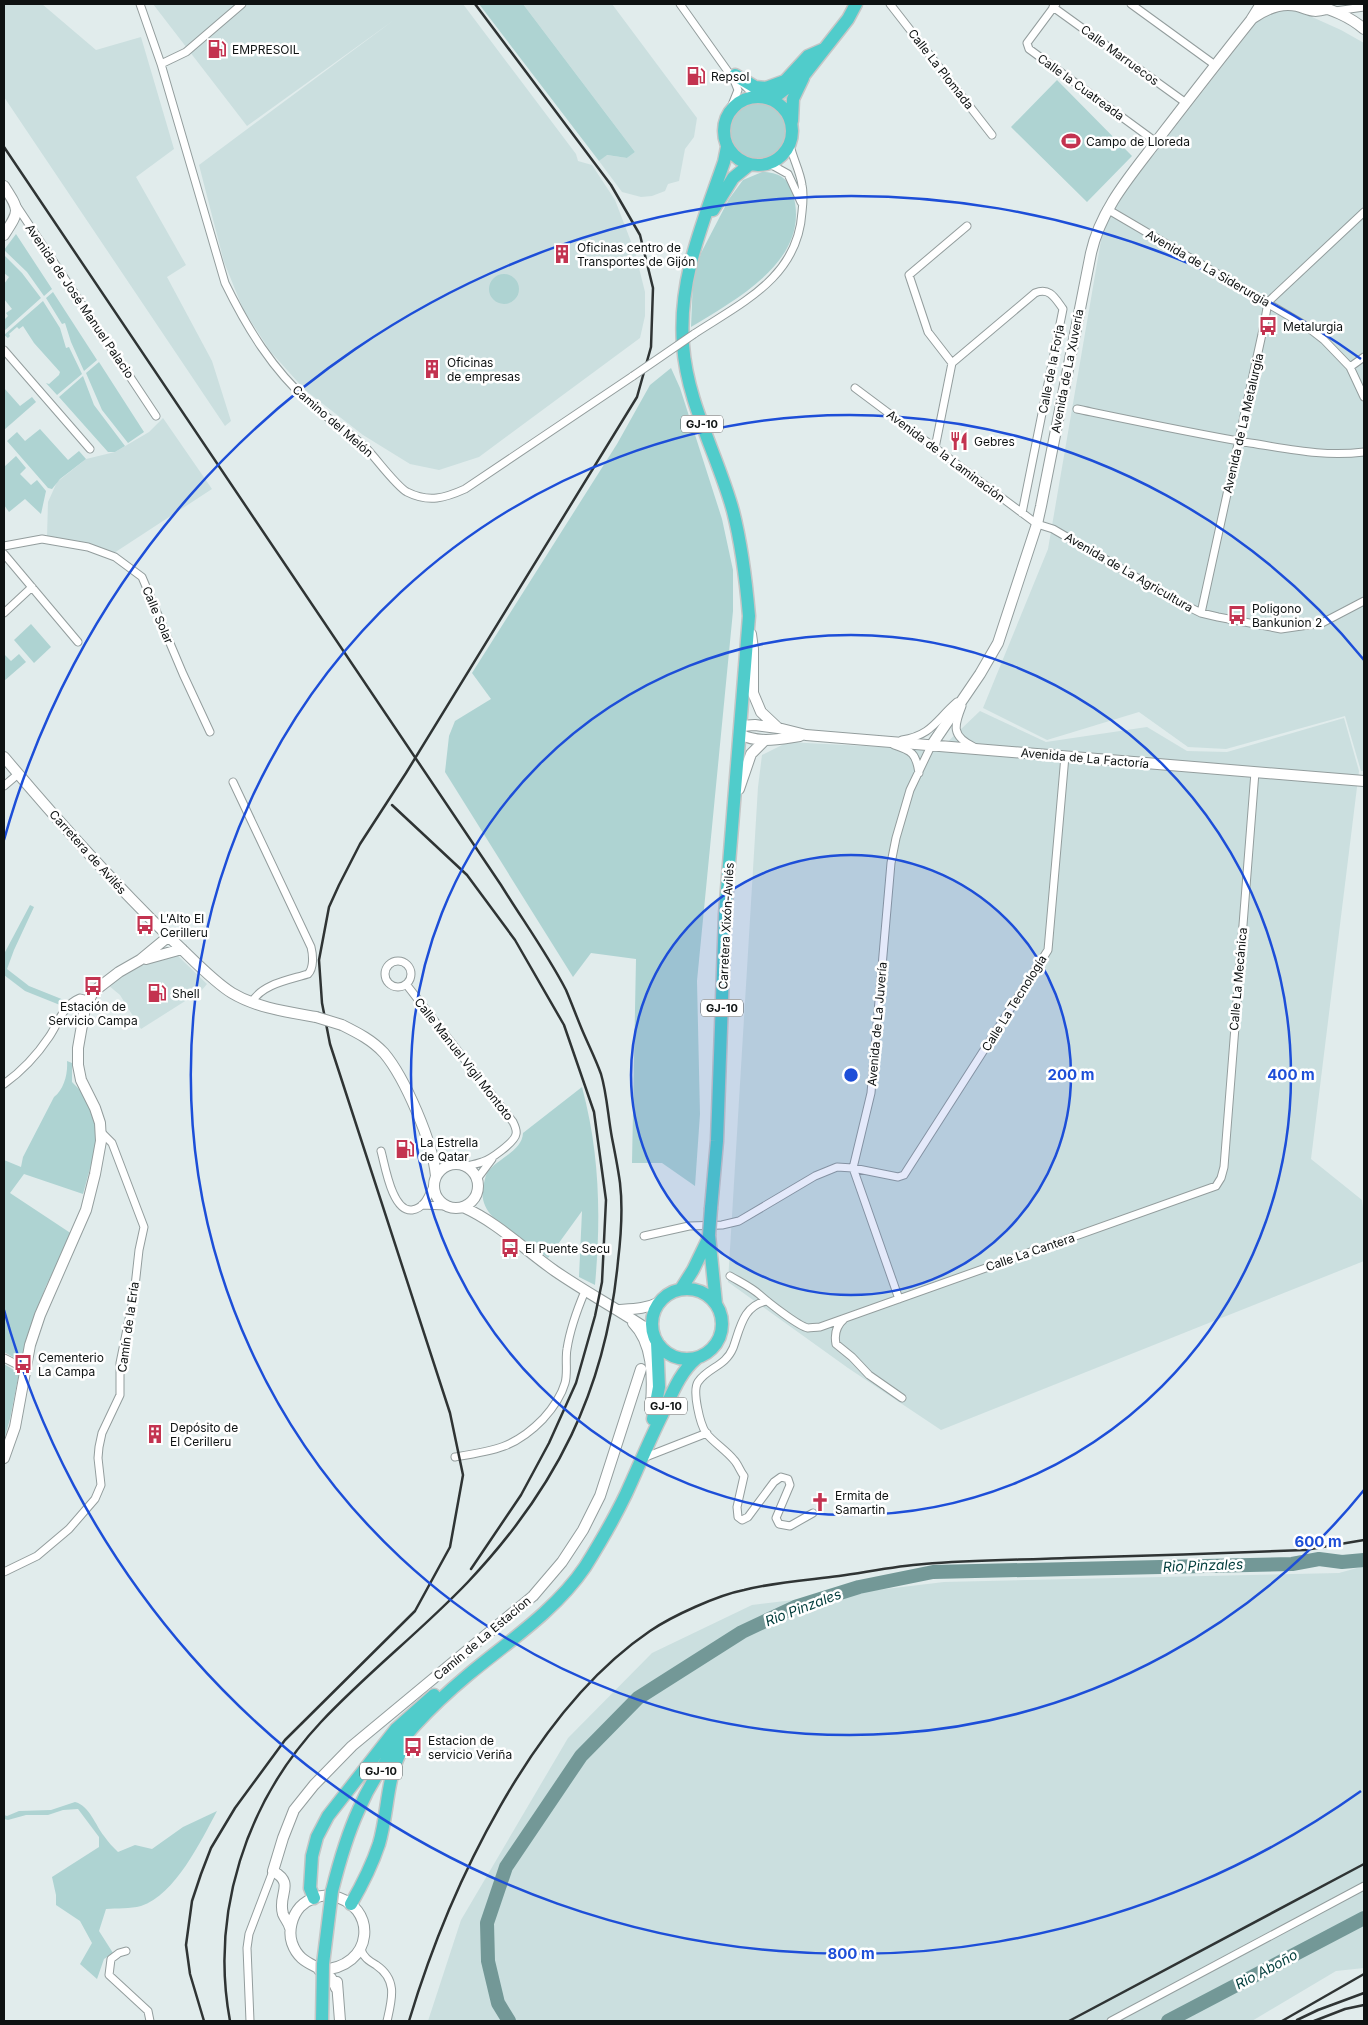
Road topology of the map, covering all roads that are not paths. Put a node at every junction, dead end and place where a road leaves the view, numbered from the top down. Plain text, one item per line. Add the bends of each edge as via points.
1 (140, 4) edge
2 (242, 4) edge
3 (680, 4) edge
4 (856, 4) edge
5 (890, 4) edge
6 (1131, 4) edge
7 (1314, 4) edge
8 (1055, 5) edge
9 (1364, 7) edge
10 (1256, 10) edge
11 (1331, 10) junction
12 (1364, 29) edge
13 (826, 48) junction
14 (161, 64) junction
15 (1216, 65) junction
16 (731, 72) junction
17 (804, 76) junction
18 (755, 96) junction
19 (772, 99) junction
20 (1186, 103) junction
21 (730, 110) junction
22 (792, 123) junction
23 (992, 134) dead end
24 (1156, 142) junction
25 (790, 145) junction
26 (727, 147) junction
27 (770, 164) junction
28 (749, 165) junction
29 (4, 186) edge
30 (16, 204) junction
31 (803, 205) junction
32 (1107, 209) junction
33 (1364, 212) edge
34 (967, 226) dead end
35 (701, 229) junction
36 (4, 235) edge
37 (1268, 302) junction
38 (4, 350) edge
39 (1364, 356) edge
40 (952, 363) junction
41 (1350, 367) junction
42 (854, 388) dead end
43 (1364, 398) edge
44 (1077, 409) dead end
45 (156, 416) dead end
46 (1238, 441) junction
47 (935, 448) junction
48 (90, 449) dead end
49 (1364, 452) edge
50 (1022, 513) junction
51 (1037, 524) junction
52 (4, 546) edge
53 (4, 554) edge
54 (32, 587) junction
55 (1364, 601) edge
56 (4, 613) edge
57 (1201, 613) junction
58 (748, 616) junction
59 (78, 642) dead end
60 (967, 694) junction
61 (778, 728) junction
62 (739, 730) junction
63 (210, 732) dead end
64 (806, 735) junction
65 (764, 741) junction
66 (886, 742) junction
67 (931, 746) junction
68 (980, 750) junction
69 (1065, 756) junction
70 (7, 761) edge
71 (1255, 772) junction
72 (918, 773) junction
73 (18, 774) junction
74 (1364, 781) edge
75 (233, 782) dead end
76 (4, 786) edge
77 (733, 809) junction
78 (169, 936) junction
79 (182, 948) junction
80 (140, 960) junction
81 (406, 984) dead end
82 (88, 1000) junction
83 (252, 1002) junction
84 (4, 1084) edge
85 (100, 1131) junction
86 (430, 1146) junction
87 (380, 1151) dead end
88 (493, 1156) junction
89 (462, 1165) junction
90 (853, 1168) junction
91 (477, 1179) junction
92 (435, 1180) junction
93 (1216, 1186) joint
94 (476, 1195) junction
95 (422, 1205) junction
96 (446, 1206) junction
97 (463, 1207) junction
98 (485, 1219) junction
99 (644, 1236) dead end
100 (709, 1236) junction
101 (730, 1276) dead end
102 (681, 1289) junction
103 (585, 1291) junction
104 (899, 1299) junction
105 (766, 1301) junction
106 (660, 1302) junction
107 (716, 1304) junction
108 (622, 1312) junction
109 (844, 1319) junction
110 (655, 1338) junction
111 (4, 1358) edge
112 (697, 1358) junction
113 (26, 1369) junction
114 (641, 1369) dead end
115 (902, 1398) dead end
116 (651, 1426) junction
117 (706, 1433) junction
118 (455, 1457) dead end
119 (4, 1458) edge
120 (640, 1459) junction
121 (813, 1513) dead end
122 (4, 1572) edge
123 (490, 1658) junction
124 (468, 1675) junction
125 (273, 1871) junction
126 (1364, 1886) edge
127 (314, 1898) junction
128 (351, 1904) junction
129 (282, 1907) junction
130 (296, 1912) junction
131 (290, 1928) junction
132 (360, 1949) junction
133 (126, 1951) dead end
134 (354, 1958) junction
135 (368, 1960) junction
136 (341, 1967) junction
137 (319, 1970) junction
138 (336, 1988) junction
139 (150, 2021) edge
140 (250, 2021) edge
141 (322, 2021) edge
142 (340, 2021) edge
143 (387, 2021) edge
144 (1111, 2021) edge

1 - 14 street, Camino del Melón
2 - 14 street via 186,52
3 - 16 street
4 - 13 highway
5 - 23 street, Calle La Plomada
6 - 15 street
7 - 11 street
8 - 20 street, Calle Marruecos
8 - 24 street, Calle la Cuatreada via 1027,43 1029,50
9 - 11 street
10 - 11 street, Avenida de La Xuvería via 1278,5 1314,12
10 - 15 street, Avenida de La Xuvería
11 - 12 street
13 - 16 highway via 808,56 785,81 766,88 755,87
13 - 17 highway
14 - 31 street, Camino del Melón, bridge via 225,283 239,312 265,354 310,404 365,447 406,492 426,498 445,498 465,489 755,294 788,260 801,228
15 - 20 street, Avenida de La Xuvería
16 - 18 street
16 - 21 street via 738,90
17 - 19 highway
17 - 22 highway via 793,99
18 - 19 highway
18 - 21 highway
19 - 22 highway via 785,109
20 - 24 street, Avenida de La Xuvería
21 - 26 highway, GJ-10 via 725,121
22 - 25 highway
24 - 32 street, Avenida de La Xuvería
25 - 27 highway via 781,158
25 - 31 street, Camino del Melón via 802,185
26 - 28 highway via 738,160
26 - 35 highway, Carretera Xixón-Avilés / GJ-10
27 - 28 highway
27 - 31 street via 788,174
28 - 35 highway, Carretera Xixón-Avilés / GJ-10 via 733,178
29 - 30 street, Avenida de José Manuel Palacio
30 - 36 street via 17,213
30 - 45 street, Avenida de José Manuel Palacio
32 - 37 street, Avenida de La Siderurgia
32 - 51 street, Avenida de La Xuvería via 1092,247
33 - 37 street
34 - 40 street via 909,275 928,332
35 - 58 highway, Carretera Xixón-Avilés / GJ-10 via 690,260 685,288 683,345 696,406 732,511 746,575
37 - 41 street, Avenida de La Siderurgia via 1324,340
37 - 46 street, Avenida de La Metalurgia
38 - 48 street
39 - 41 street
40 - 47 street
40 - 50 street, Calle de la Forja via 1035,293 1049,292 1063,309
41 - 43 street, Avenida de La Siderurgia
42 - 47 street, Avenida de la Laminación
44 - 46 street
46 - 49 street via 1320,454
46 - 57 street, Avenida de La Metalurgia
47 - 50 street, Avenida de la Laminación
50 - 51 street, Avenida de la Laminación
51 - 57 street, Avenida de La Agricultura via 1053,529
51 - 60 street, Avenida de La Xuvería via 998,643
52 - 63 street, Calle Solar via 42,539 88,547 116,557 142,577
53 - 54 street
54 - 56 street
54 - 59 street
55 - 57 street, Avenida de La Agricultura via 1322,623 1281,629
58 - 61 street via 753,649 753,693 761,712
58 - 62 highway, Carretera Xixón-Avilés / GJ-10
60 - 66 street via 929,730 912,738
60 - 67 street, Avenida de La Xuvería
60 - 68 street via 955,722 956,730 966,744
61 - 62 street, Avenida de La Factoría via 755,725
61 - 64 street, Avenida de La Factoría
62 - 65 street, Avenida de La Factoría via 750,740
62 - 77 highway, Carretera Xixón-Avilés / GJ-10
64 - 65 street, Avenida de La Factoría
64 - 66 street, Avenida de La Factoría
65 - 77 street via 751,754
66 - 67 street, Avenida de La Factoría
66 - 72 street via 912,752 917,760
67 - 68 street, Avenida de La Factoría
67 - 72 street, Avenida de La Juvería
68 - 69 street, Avenida de La Factoría
69 - 71 street, Avenida de La Factoría
69 - 90 street, Calle La Tecnología via 1048,950 904,1176
70 - 73 street, Carretera de Avilés
71 - 74 street, Avenida de La Factoría
71 - 93 street, Calle La Mecánica via 1224,1167
72 - 90 street, Avenida de La Juvería via 910,790 891,863 871,1093
73 - 76 street
73 - 78 street, Carretera de Avilés via 101,867
75 - 83 street via 312,954 308,974 264,989
77 - 100 highway, Carretera Xixón-Avilés / GJ-10, bridge via 725,914 717,1141
78 - 79 street, Carretera de Avilés
78 - 80 street
79 - 80 street
79 - 83 street, Carretera de Avilés via 231,992
80 - 82 street via 103,984
81 - 88 street, Calle Manuel Vigil Montoto via 513,1122 514,1139
82 - 84 street via 80,998 66,1007 49,1038 30,1062
82 - 85 street via 78,1048 78,1065
83 - 86 street, Carretera de Avilés, bridge via 342,1025 368,1039 389,1060 400,1077
85 - 113 street via 86,1210 40,1315
85 - 122 street, Camín de la Ería via 112,1143 144,1227 120,1363 120,1396 102,1433 98,1458 101,1485 95,1499 69,1528 37,1556
86 - 89 street
86 - 92 street, Carretera de Avilés
87 - 95 street via 400,1206 415,1210
88 - 89 street, Calle Manuel Vigil Montoto via 483,1162
88 - 91 street, Calle Manuel Vigil Montoto
89 - 91 street via 473,1171
89 - 92 street via 441,1169
90 - 99 street via 837,1167 815,1176 743,1219
90 - 104 street
91 - 94 street
92 - 95 street
92 - 96 street via 435,1193
93 - 104 street, Calle La Cantera
94 - 97 street
94 - 98 street
95 - 96 street
96 - 97 street
97 - 98 street
98 - 103 street
100 - 102 highway, Carretera Xixón-Avilés / GJ-10
100 - 107 highway, Carretera Xixón-Avilés / GJ-10
101 - 105 street, Calle La Cantera
102 - 106 highway, GJ-10 via 668,1294
102 - 107 highway via 706,1295
103 - 108 street
103 - 118 street via 566,1350 566,1381 552,1410 521,1439 486,1452
104 - 109 street, Calle La Cantera
105 - 109 street, Calle La Cantera via 808,1328
105 - 117 street via 759,1302 740,1323 728,1358 699,1380 696,1386
106 - 108 street via 651,1307
106 - 110 highway, GJ-10 via 651,1322
107 - 112 highway, GJ-10 via 722,1328 718,1340
108 - 110 street
108 - 116 street via 638,1328 646,1344 652,1387
109 - 115 street via 835,1332 836,1344 869,1375
110 - 112 highway via 672,1356
110 - 116 highway, GJ-10 via 659,1392
111 - 113 street
112 - 120 highway, GJ-10 via 674,1386
113 - 119 street via 15,1427
114 - 125 street, Camín de La Estacion via 600,1496 562,1562 533,1596 352,1746 314,1785 294,1810
116 - 120 highway, GJ-10
117 - 120 street
117 - 121 street via 735,1460 744,1476 737,1507 742,1520 781,1477 788,1479 790,1485 778,1509 776,1518 779,1524 790,1526
120 - 123 highway, GJ-10 via 626,1494 583,1569 552,1606
123 - 124 highway, GJ-10
123 - 128 highway via 479,1674 414,1734 400,1753 392,1770 379,1843 366,1878
124 - 127 highway via 446,1685 396,1729 328,1816 312,1856 310,1888
124 - 141 highway, GJ-10, bridge via 409,1732 384,1764 359,1807 332,1892 323,1964
125 - 129 street via 285,1881
125 - 140 street via 249,1934
126 - 144 street
127 - 128 street via 333,1896
127 - 130 street
128 - 132 street via 364,1926
129 - 130 street
129 - 131 street
130 - 131 street
131 - 137 street via 296,1952
132 - 134 street
132 - 135 street
133 - 139 street via 111,1959 109,1976 148,2011
134 - 135 street
134 - 136 street
135 - 143 street via 381,1969 392,1985
136 - 137 street
136 - 138 street
137 - 138 street via 331,1978
138 - 142 street

